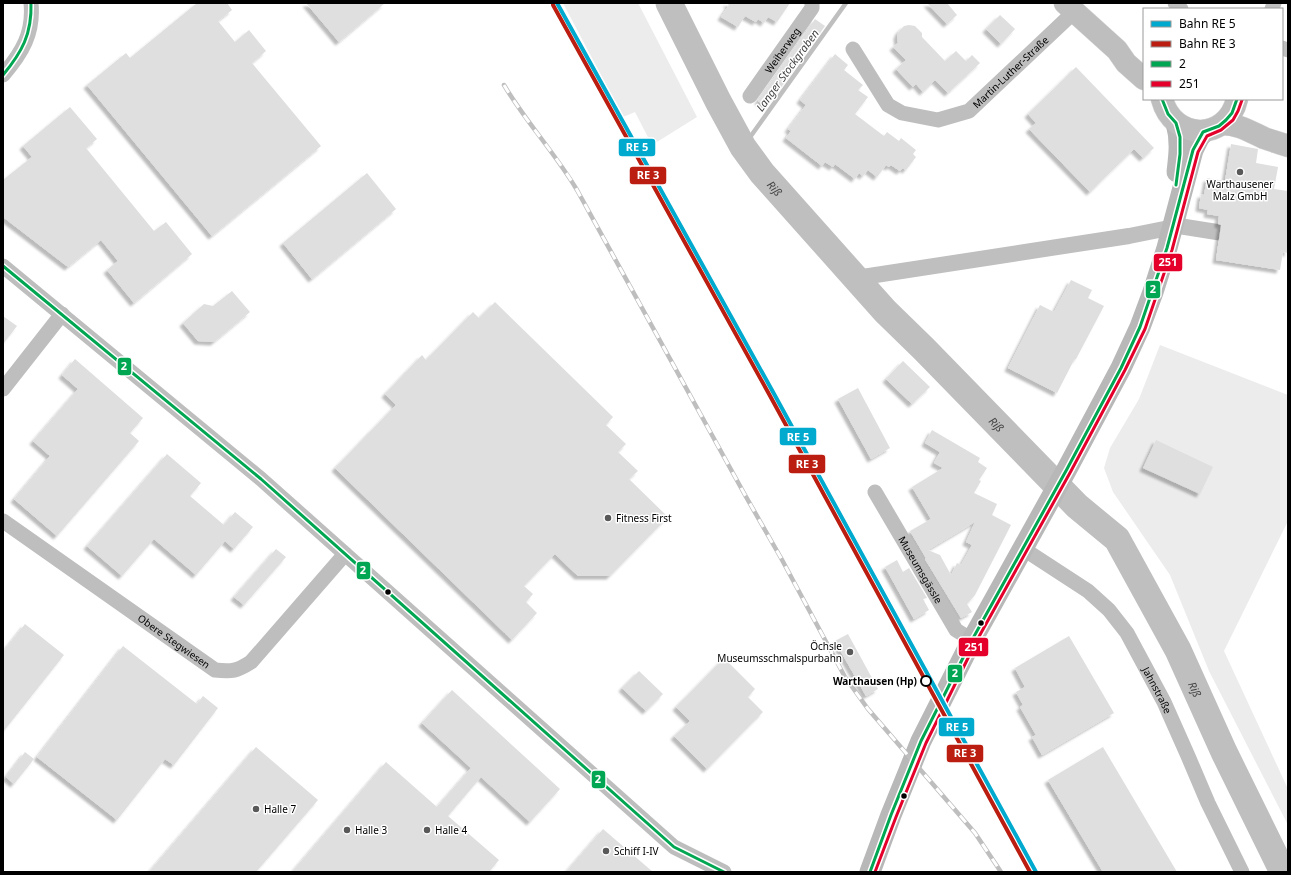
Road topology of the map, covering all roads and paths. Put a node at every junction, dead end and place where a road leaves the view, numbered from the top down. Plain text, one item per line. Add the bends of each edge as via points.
1 (31, 3) edge
2 (812, 3) edge
3 (1070, 8) edge
4 (853, 49) dead end
5 (1117, 50) junction
6 (1143, 60) edge
7 (3, 75) edge
8 (1143, 78) edge
9 (750, 96) dead end
10 (1162, 100) edge
11 (1238, 100) edge
12 (1239, 100) edge
13 (1176, 123) junction
14 (1213, 127) junction
15 (1288, 146) edge
16 (1176, 214) junction
17 (3, 266) edge
18 (62, 314) junction
19 (3, 389) edge
20 (875, 492) dead end
21 (3, 521) edge
22 (1022, 548) junction
23 (345, 554) junction
24 (972, 640) junction
25 (873, 865) edge
26 (724, 872) edge
27 (858, 872) edge
28 (1242, 872) edge

1 - 7 street via 28,39
2 - 9 street, Weiherweg via 812,8
3 - 4 street, Martin-Luther-Straße via 969,111 938,120 902,113 888,105
3 - 5 main road
5 - 6 main road
5 - 8 main road via 1126,63
10 - 13 main road via 1164,108
11 - 14 main road via 1232,112
12 - 15 main road via 1251,115
13 - 14 main road via 1195,131
13 - 16 main road via 1180,147
14 - 15 main road via 1231,124 1244,127
14 - 16 main road via 1199,138 1193,150
16 - 22 main road via 1140,327 1121,368
17 - 18 street
18 - 19 street
18 - 23 street via 261,479
20 - 24 street, Museumsgässle via 956,630
21 - 23 street, Obere Stegwiesen via 215,670 229,672 240,670 251,662
22 - 24 main road
22 - 28 street, Jahnstraße via 1088,591 1109,610 1127,633 1164,702 1208,803
23 - 26 street via 674,847
24 - 25 main road via 912,760
25 - 27 street

